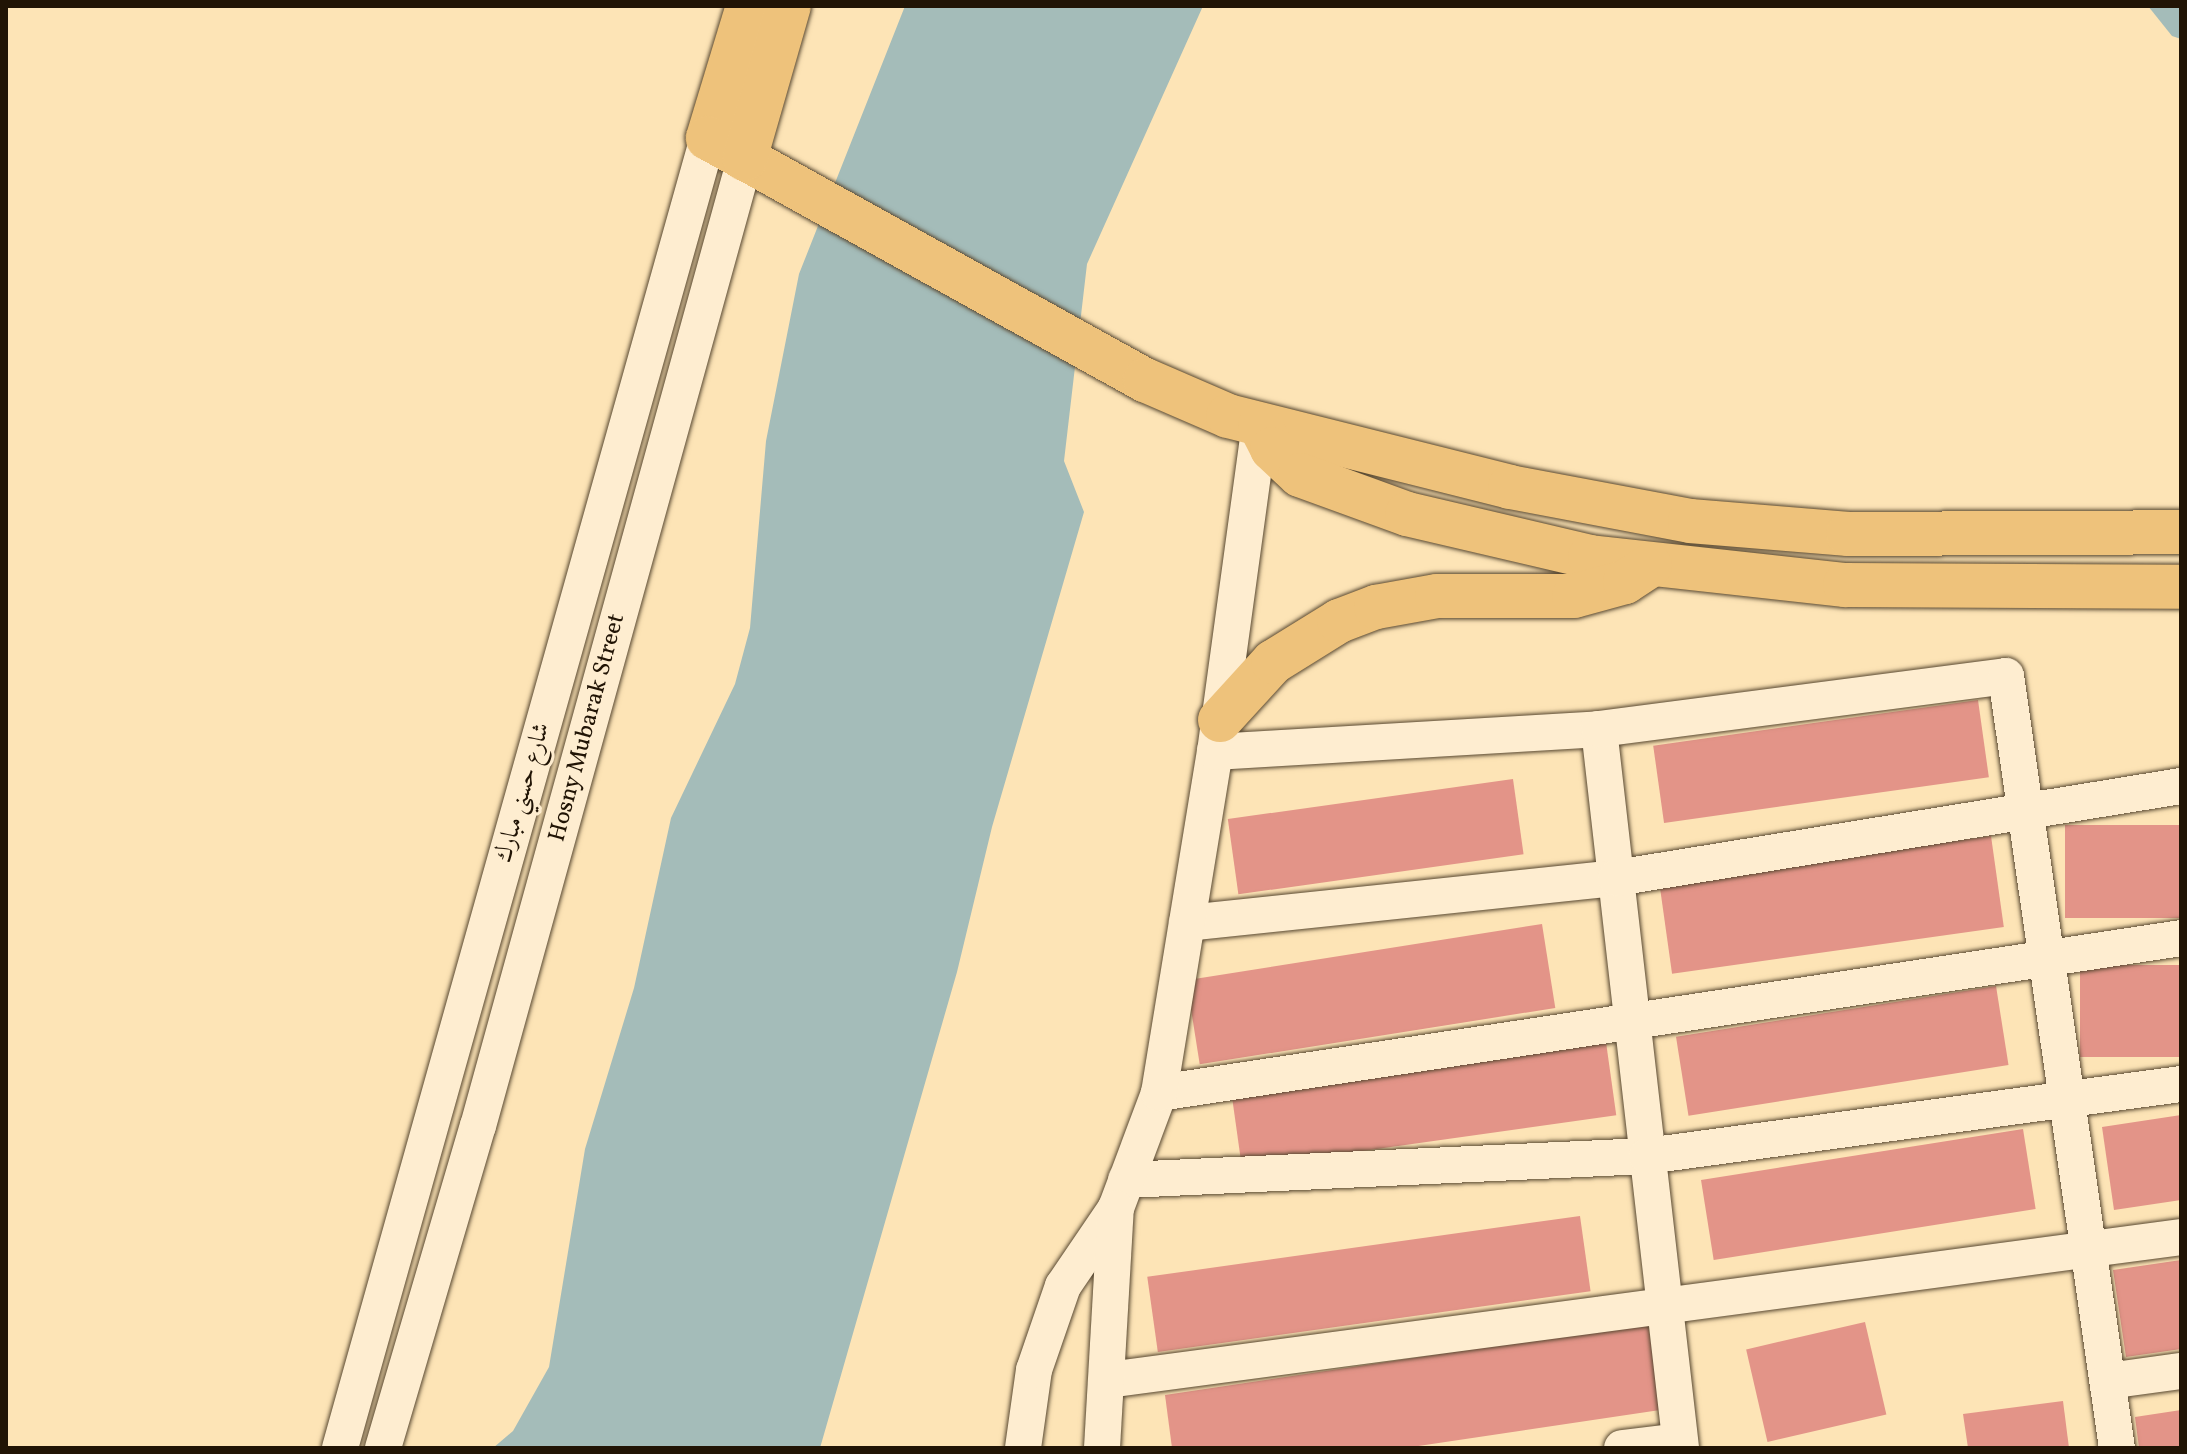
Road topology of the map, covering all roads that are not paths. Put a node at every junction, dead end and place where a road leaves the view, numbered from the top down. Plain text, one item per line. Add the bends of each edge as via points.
1 (748, 6) edge
2 (789, 6) edge
3 (726, 149) junction
4 (1260, 425) junction
5 (2181, 532) edge
6 (1650, 566) junction
7 (2181, 587) edge
8 (1599, 729) junction
9 (1218, 736) junction
10 (2181, 786) edge
11 (2025, 813) junction
12 (1616, 878) junction
13 (1187, 923) junction
14 (2181, 938) edge
15 (2047, 956) junction
16 (1632, 1017) junction
17 (2181, 1084) edge
18 (1159, 1093) junction
19 (2068, 1102) junction
20 (1647, 1156) junction
21 (1121, 1194) junction
22 (2181, 1237) edge
23 (2089, 1251) junction
24 (1664, 1308) junction
25 (2181, 1371) edge
26 (1108, 1380) junction
27 (2108, 1381) junction
28 (1680, 1444) edge
29 (340, 1448) edge
30 (383, 1448) edge
31 (1023, 1448) edge
32 (1102, 1448) edge
33 (1622, 1448) edge
34 (2117, 1448) edge

1 - 3 main road, Hosny Mubarak Street
2 - 3 main road, Hosny Mubarak Street
3 - 4 main road via 1145,380
3 - 29 street, شارع حسني مبارك
3 - 30 street, Hosny Mubarak Street via 478,1126
4 - 5 main road via 1510,487 1690,521 1848,534
4 - 6 main road via 1272,449 1300,475 1392,509 1513,541
4 - 9 street
6 - 7 main road via 1845,585
6 - 9 main road via 1625,582 1574,596 1437,596 1364,612 1305,639 1273,662
8 - 9 street
8 - 11 street via 2006,676
8 - 12 street
9 - 13 street
10 - 11 street
11 - 12 street
11 - 15 street
12 - 13 street
12 - 16 street
13 - 18 street
14 - 15 street
15 - 16 street
15 - 19 street
16 - 18 street
16 - 20 street
17 - 19 street
18 - 21 street
19 - 20 street
19 - 23 street
20 - 21 street
20 - 24 street
21 - 26 street
21 - 31 street via 1063,1286 1034,1370
22 - 23 street
23 - 24 street
23 - 27 street
24 - 26 street
24 - 28 street
25 - 27 street
26 - 32 street
27 - 34 street
28 - 33 street

